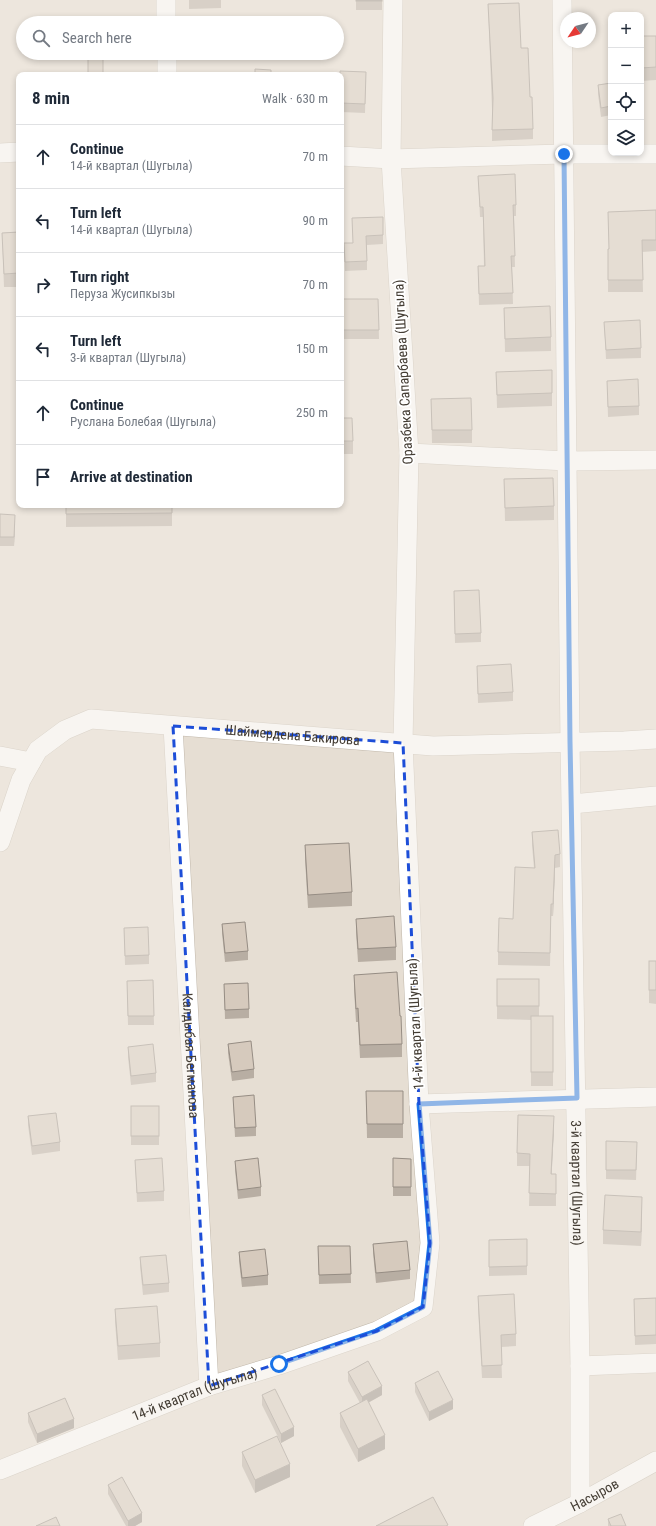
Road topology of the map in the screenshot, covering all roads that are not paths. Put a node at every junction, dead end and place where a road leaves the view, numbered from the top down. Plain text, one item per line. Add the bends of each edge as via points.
1 (166, 0) edge
2 (393, 0) edge
3 (562, 0) edge
4 (166, 16) edge
5 (167, 60) edge
6 (167, 72) edge
7 (16, 152) edge
8 (0, 153) edge
9 (564, 154) junction
10 (656, 154) edge
11 (344, 156) edge
12 (391, 159) junction
13 (409, 453) junction
14 (656, 460) edge
15 (567, 461) junction
16 (173, 726) junction
17 (656, 739) edge
18 (570, 742) junction
19 (403, 743) junction
20 (0, 756) edge
21 (31, 762) junction
22 (656, 796) edge
23 (572, 804) junction
24 (0, 842) edge
25 (656, 1097) edge
26 (577, 1098) junction
27 (419, 1104) junction
28 (656, 1363) edge
29 (580, 1366) junction
30 (209, 1386) junction
31 (656, 1461) edge
32 (0, 1470) edge
33 (580, 1503) junction
34 (532, 1526) edge

1 - 4 street
2 - 12 street, Оразбека Сапарбаева (Шугыла)
3 - 9 street, 3-й квартал (Шугыла)
5 - 6 street
7 - 8 street
9 - 10 street
9 - 12 street
9 - 15 street, 3-й квартал (Шугыла)
11 - 12 street
12 - 13 street, Оразбека Сапарбаева (Шугыла)
13 - 15 street
13 - 19 street, Оразбека Сапарбаева (Шугыла)
14 - 15 street
15 - 18 street, 3-й квартал (Шугыла)
16 - 19 street, Шаймердена Бакирова
16 - 21 street, Шаймердена Бакирова via 91,719 65,730 38,750
16 - 30 street, Калдыбая Бегманова
17 - 18 street, Шаймердена Бакирова
18 - 19 street, Шаймердена Бакирова via 433,746
18 - 23 street, 3-й квартал (Шугыла)
19 - 27 street, 14-й квартал (Шугыла)
20 - 21 street
21 - 24 street, Шаймердена Бакирова via 21,780
22 - 23 street
23 - 26 street, 3-й квартал (Шугыла)
25 - 26 street
26 - 27 street
26 - 29 street, 3-й квартал (Шугыла)
27 - 30 street, 14-й квартал (Шугыла) via 430,1243 423,1307 376,1331
28 - 29 street
29 - 33 street, 3-й квартал (Шугыла)
30 - 32 street, 14-й квартал (Шугыла)
31 - 33 street, Насыров
33 - 34 street, Насыров

